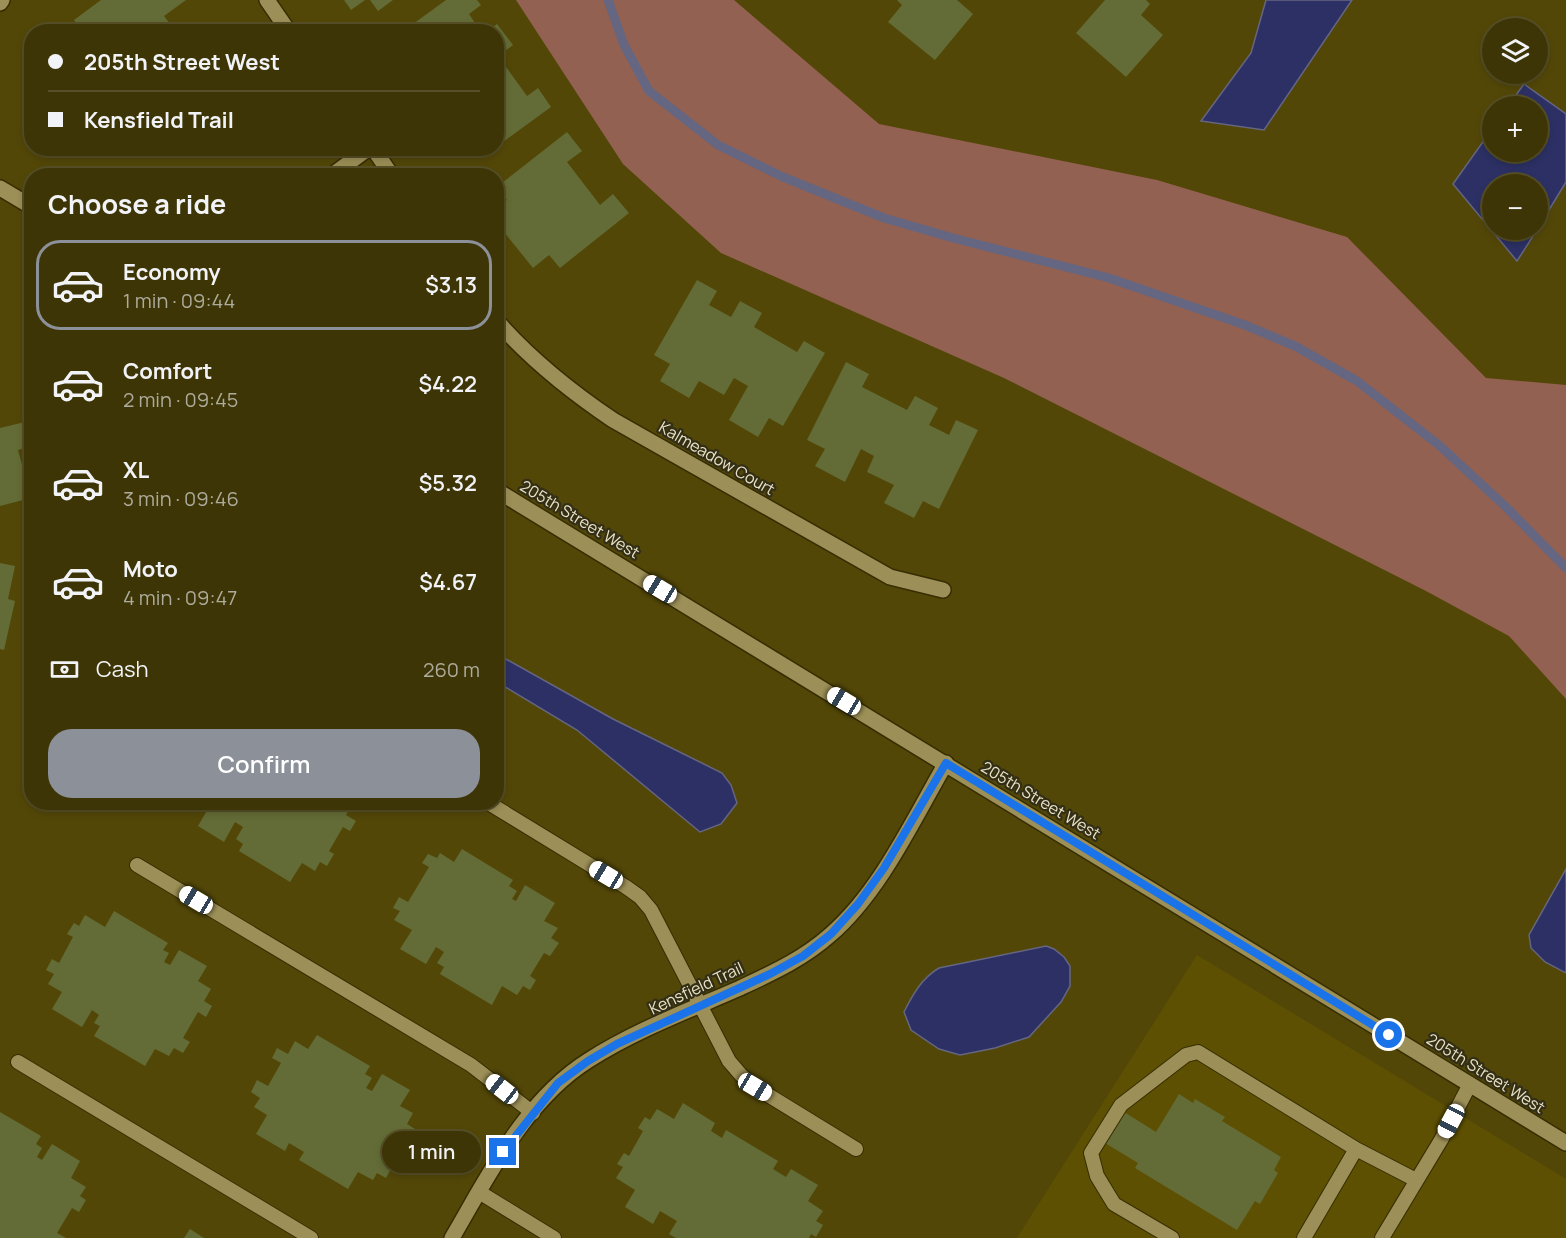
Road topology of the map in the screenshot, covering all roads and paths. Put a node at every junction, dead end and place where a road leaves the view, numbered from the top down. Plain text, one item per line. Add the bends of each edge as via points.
1 (267, 0) edge
2 (284, 24) edge
3 (360, 156) edge
4 (342, 168) edge
5 (0, 188) edge
6 (24, 202) edge
7 (504, 329) edge
8 (504, 495) edge
9 (943, 590) dead end
10 (946, 763) junction
11 (500, 810) edge
12 (137, 865) dead end
13 (700, 1006) junction
14 (18, 1062) dead end
15 (1470, 1084) junction
16 (533, 1113) junction
17 (1566, 1143) edge
18 (856, 1149) dead end
19 (1356, 1149) junction
20 (1416, 1180) junction
21 (479, 1192) junction
22 (311, 1238) edge
23 (452, 1238) edge
24 (554, 1238) edge
25 (1172, 1238) edge
26 (1304, 1238) edge
27 (1382, 1238) edge

1 - 2 street
3 - 4 street
5 - 6 street
7 - 9 street, Kalmeadow Court via 582,399 613,420 890,577
8 - 10 street, 205th Street West
10 - 13 street, Kensfield Trail via 884,868 831,934 803,956
10 - 15 street, 205th Street West
11 - 13 lane via 640,897 651,910
12 - 16 lane via 471,1065
13 - 16 street, Kensfield Trail via 588,1061 558,1083
13 - 18 lane via 741,1076
14 - 22 lane
15 - 17 street, 205th Street West
15 - 20 lane
16 - 21 street, Kensfield Trail
19 - 20 lane
19 - 25 lane via 1198,1052 1186,1055 1121,1105 1091,1153 1097,1176 1114,1204
19 - 26 lane
20 - 27 lane
21 - 23 street, Kensfield Trail
21 - 24 lane

